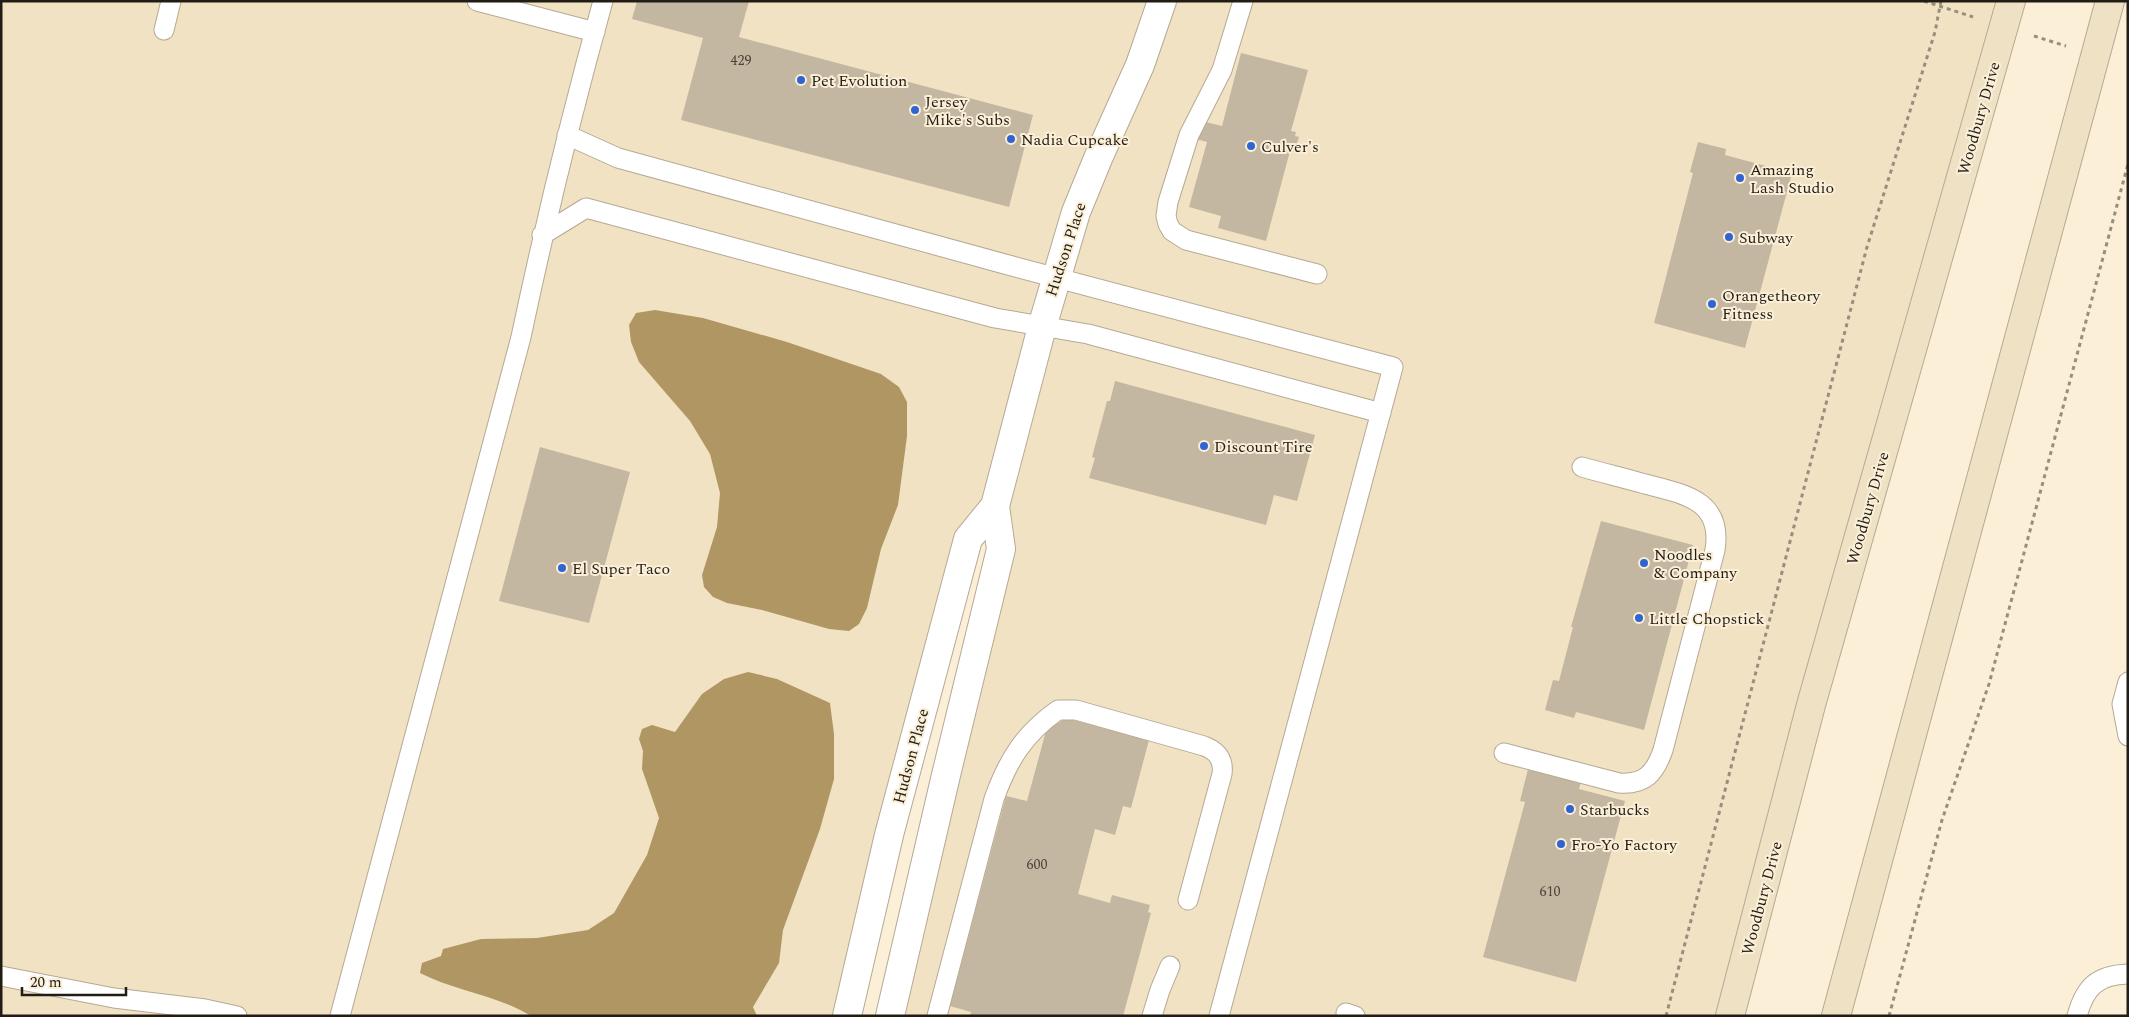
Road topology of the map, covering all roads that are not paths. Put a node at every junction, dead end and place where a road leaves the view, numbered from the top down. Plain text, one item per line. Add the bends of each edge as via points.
1 (171, 1) edge
2 (477, 1) edge
3 (528, 1) edge
4 (603, 1) edge
5 (1162, 1) edge
6 (1243, 1) edge
7 (2011, 1) edge
8 (2110, 1) edge
9 (549, 20) junction
10 (164, 30) dead end
11 (595, 32) junction
12 (566, 135) junction
13 (542, 235) junction
14 (1317, 274) dead end
15 (1055, 277) junction
16 (1042, 326) junction
17 (1381, 413) junction
18 (1582, 467) dead end
19 (995, 506) junction
20 (2128, 682) edge
21 (2128, 736) edge
22 (1504, 753) dead end
23 (1188, 900) dead end
24 (1170, 966) dead end
25 (2128, 974) edge
26 (1, 976) edge
27 (114, 998) junction
28 (141, 1016) edge
29 (237, 1016) edge
30 (340, 1016) edge
31 (847, 1016) edge
32 (890, 1016) edge
33 (937, 1016) edge
34 (1152, 1016) edge
35 (1219, 1016) edge
36 (1730, 1016) edge
37 (1836, 1016) edge
38 (2077, 1016) edge

1 - 10 lane
2 - 9 lane
3 - 9 lane
4 - 11 lane
5 - 15 street, Hudson Place via 1140,65 1084,193
6 - 14 lane via 1222,70 1189,135 1166,216 1172,231 1186,240
7 - 36 main road, Woodbury Drive via 1811,705
8 - 37 main road
9 - 11 lane
11 - 12 lane
12 - 13 lane
12 - 15 lane via 618,158
13 - 16 lane via 586,208 995,318
13 - 30 lane via 521,337
15 - 16 street, Hudson Place
15 - 17 lane via 1393,367
16 - 17 lane via 1088,334
16 - 19 street, Hudson Place
17 - 35 lane
18 - 22 lane via 1686,495 1704,506 1715,523 1715,550 1663,750 1655,768 1646,778 1626,783
19 - 31 street, Hudson Place via 968,540 888,835
19 - 32 street, Hudson Place via 1001,549
20 - 21 lane via 2122,704
23 - 33 lane via 1222,774 1223,765 1217,753 1204,746 1076,710 1058,710 1026,737 1002,778
24 - 34 lane
25 - 38 lane via 2110,974 2094,983 2081,1002
26 - 27 lane
27 - 28 lane
27 - 29 lane

